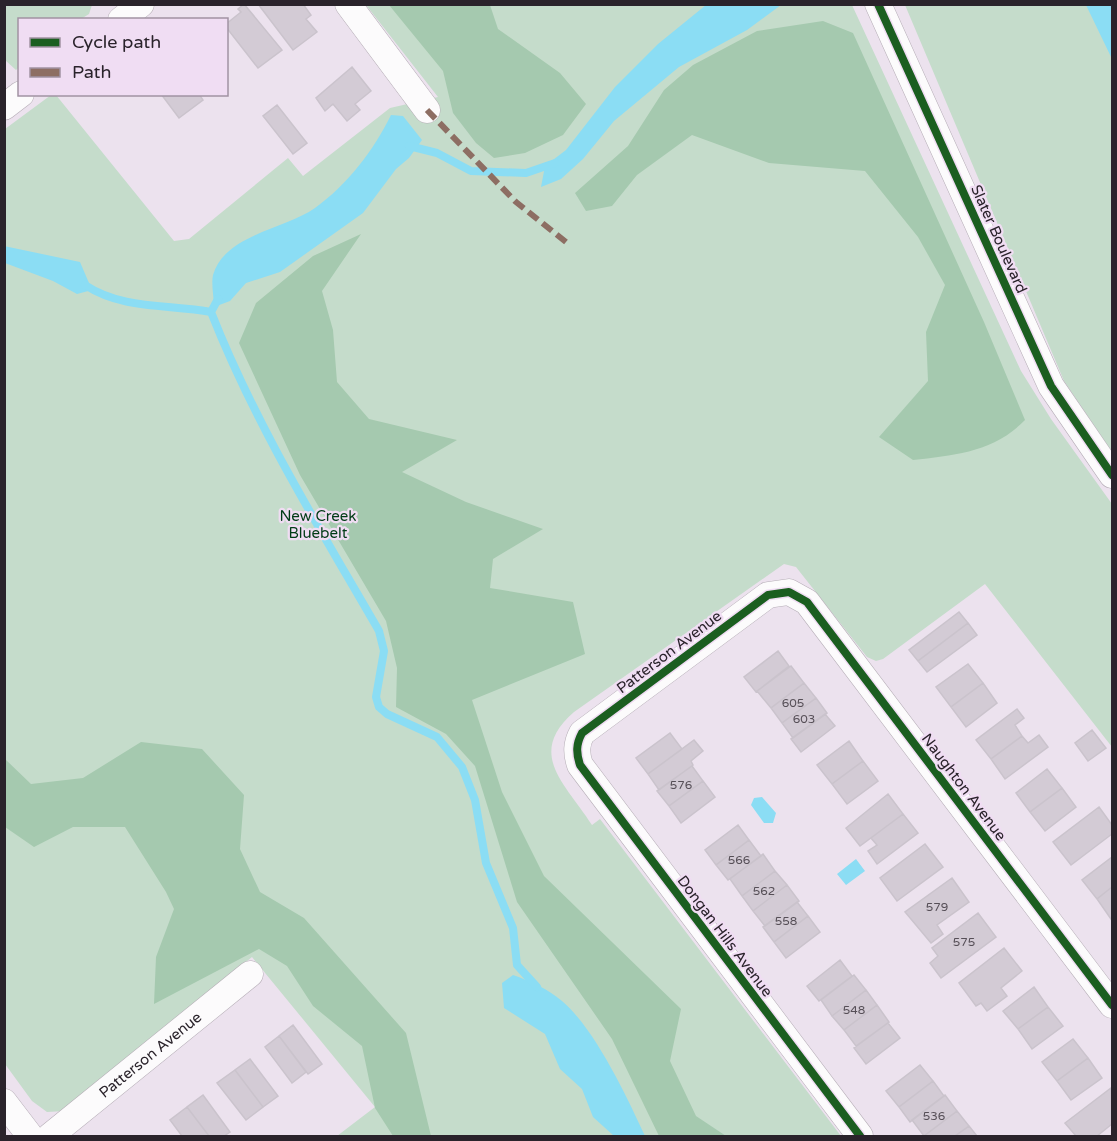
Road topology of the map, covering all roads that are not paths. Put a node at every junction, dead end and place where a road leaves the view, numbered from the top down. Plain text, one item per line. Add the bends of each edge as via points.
1 (141, 4) edge
2 (348, 4) edge
3 (878, 4) edge
4 (124, 18) edge
5 (18, 96) edge
6 (4, 107) edge
7 (427, 110) dead end
8 (1113, 475) edge
9 (789, 592) joint
10 (577, 748) joint
11 (250, 974) dead end
12 (1113, 1005) edge
13 (4, 1102) edge
14 (30, 1137) edge
15 (50, 1137) edge
16 (860, 1137) edge

1 - 4 street
2 - 7 street
3 - 8 street, Slater Boulevard via 1051,386
5 - 6 street
9 - 10 street, Patterson Avenue via 768,595 582,733
9 - 12 street, Naughton Avenue via 807,602
10 - 16 street, Dongan Hills Avenue via 580,765
11 - 15 street, Patterson Avenue
13 - 14 street

